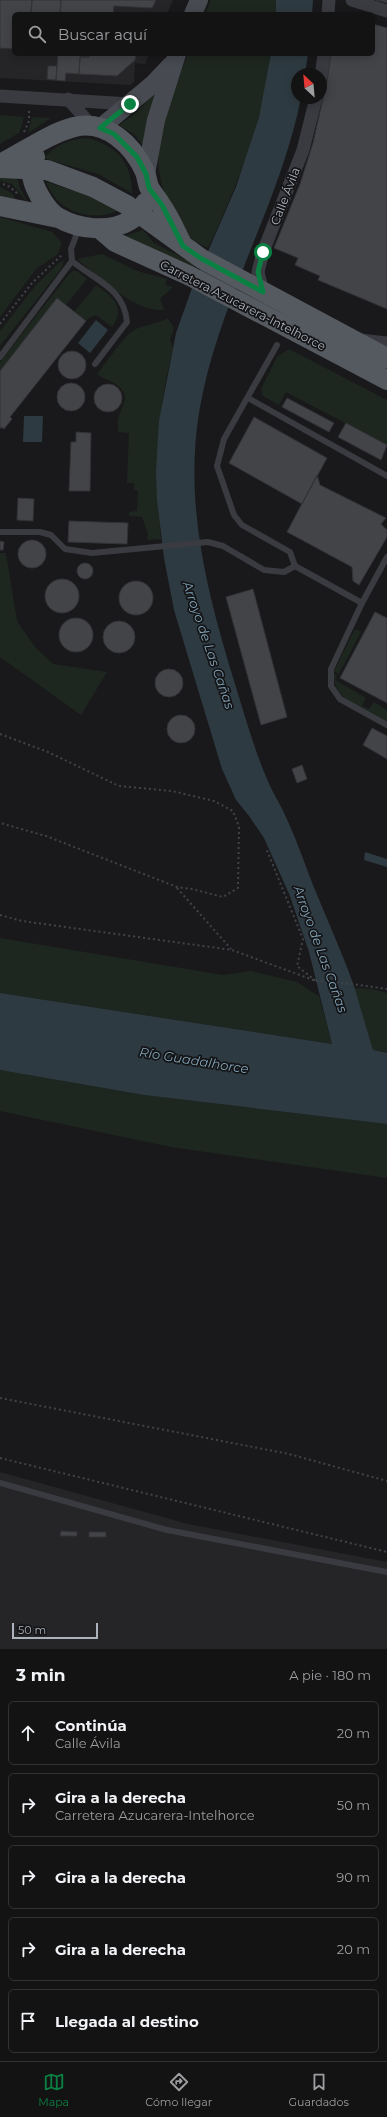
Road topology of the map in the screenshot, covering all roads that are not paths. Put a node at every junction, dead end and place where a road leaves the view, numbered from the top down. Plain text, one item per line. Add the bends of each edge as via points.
1 (199, 0) edge
2 (329, 0) edge
3 (352, 0) edge
4 (387, 11) edge
5 (194, 12) edge
6 (328, 12) edge
7 (324, 56) edge
8 (176, 58) edge
9 (322, 68) edge
10 (0, 96) edge
11 (68, 100) junction
12 (130, 104) junction
13 (314, 104) edge
14 (96, 126) junction
15 (56, 134) junction
16 (0, 164) edge
17 (0, 168) edge
18 (32, 169) junction
19 (148, 181) junction
20 (0, 206) edge
21 (138, 214) junction
22 (58, 218) junction
23 (80, 226) junction
24 (100, 229) junction
25 (183, 246) junction
26 (72, 261) junction
27 (263, 292) junction
28 (349, 338) junction
29 (387, 343) edge
30 (277, 345) dead end
31 (0, 357) edge
32 (387, 358) edge
33 (95, 364) dead end
34 (387, 380) edge
35 (248, 398) junction
36 (387, 476) edge
37 (0, 532) edge
38 (387, 557) edge
39 (296, 566) junction
40 (362, 603) junction
41 (387, 725) edge
42 (0, 1483) edge
43 (387, 1572) edge

1 - 5 main road
2 - 6 street
3 - 4 street
7 - 9 street
8 - 12 main road via 153,84
8 - 19 main road via 156,120
10 - 11 street
11 - 12 street
11 - 14 street
12 - 14 main road
13 - 27 street, Calle Ávila via 303,150 263,252 258,272
14 - 15 main road via 74,127
14 - 19 main road via 114,134 124,143 137,157
15 - 16 main road
15 - 18 main road via 35,157
17 - 18 main road, Carretera Azucarera-Intelhorce
18 - 21 main road, Carretera Azucarera-Intelhorce via 54,172 93,187 127,205
18 - 22 main road via 40,197
19 - 21 main road via 148,199
19 - 25 main road
20 - 22 main road
21 - 24 main road via 116,227
21 - 25 main road, Carretera Azucarera-Intelhorce
22 - 23 main road
23 - 24 main road
23 - 26 lane via 71,249
24 - 34 main road, Carretera Azucarera-Intelhorce via 115,242 190,276
25 - 27 main road, Carretera Azucarera-Intelhorce
26 - 31 lane
26 - 33 lane via 116,293 126,314 127,322
27 - 28 main road, Carretera Azucarera-Intelhorce
28 - 29 street
28 - 32 main road, Carretera Azucarera-Intelhorce
30 - 35 lane
35 - 36 lane
35 - 39 lane via 224,439 217,466 234,515 242,525 290,552
37 - 39 lane via 40,532 51,535 65,549 92,553 208,542 223,546 264,570 284,572
38 - 40 lane
39 - 40 lane
40 - 41 lane via 331,669 331,686 340,699
42 - 43 lane via 167,1530

